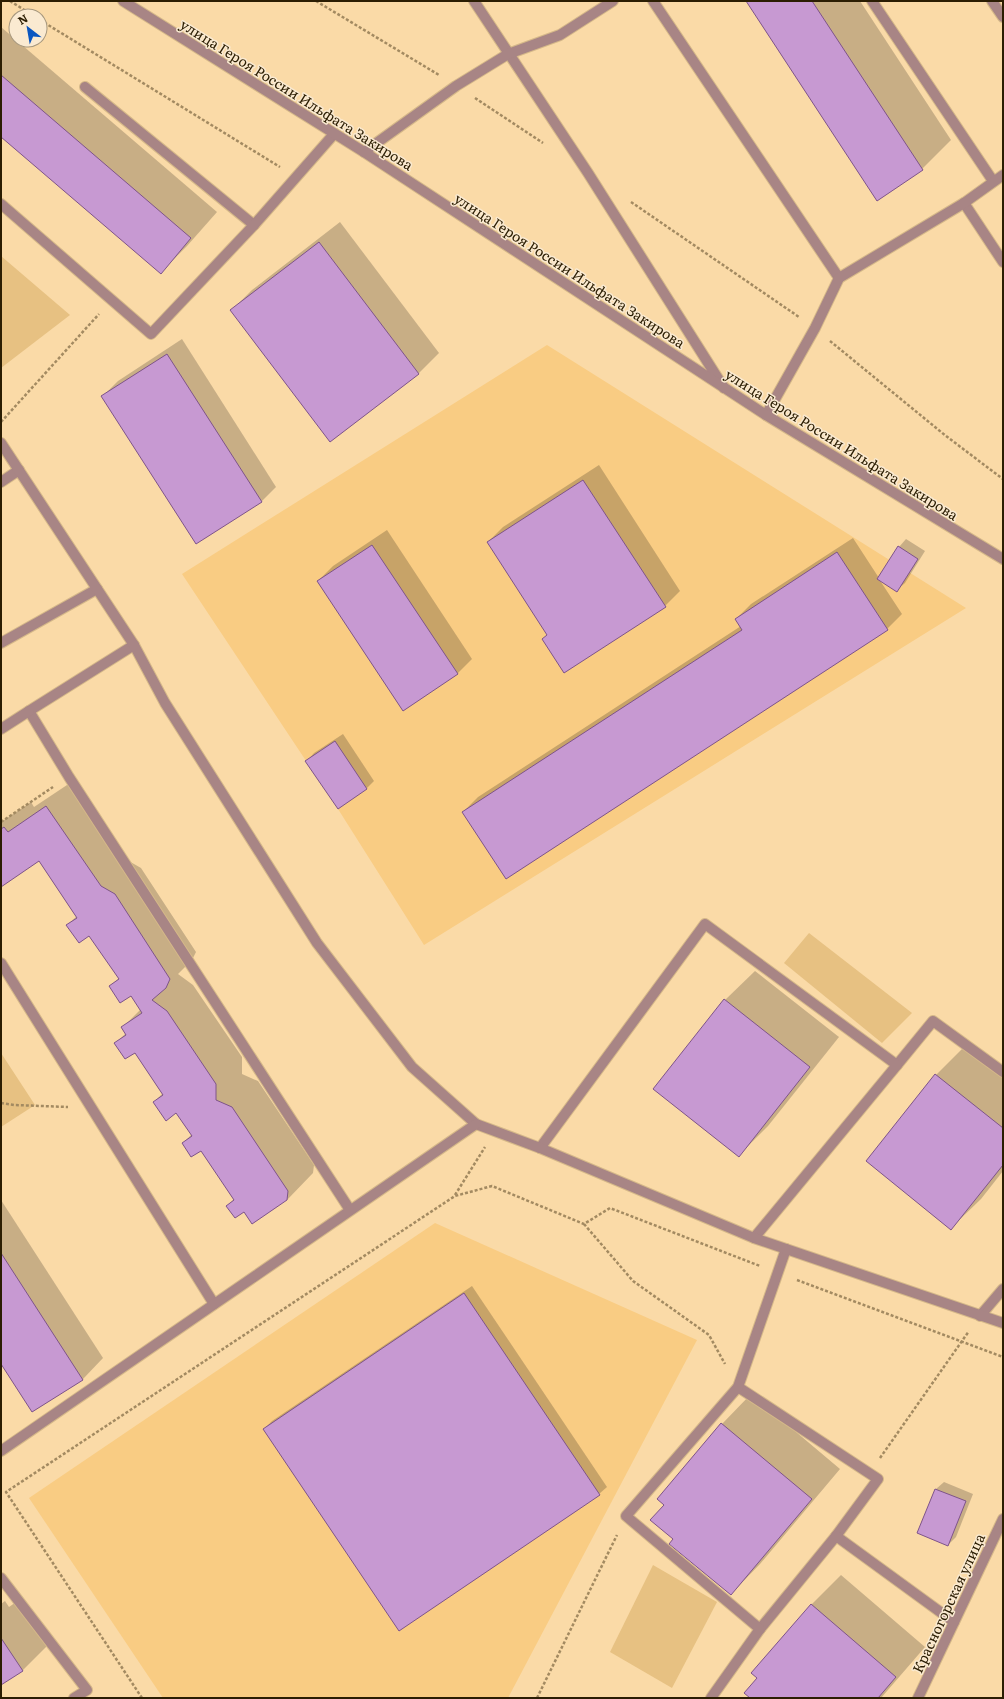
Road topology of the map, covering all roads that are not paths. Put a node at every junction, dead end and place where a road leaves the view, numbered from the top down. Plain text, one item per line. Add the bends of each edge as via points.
1 (122, 1) edge
2 (474, 1) edge
3 (613, 1) edge
4 (653, 1) edge
5 (872, 1) edge
6 (992, 1) edge
7 (1003, 18) edge
8 (508, 54) junction
9 (85, 87) dead end
10 (334, 134) junction
11 (364, 152) junction
12 (1003, 175) edge
13 (993, 181) junction
14 (964, 203) junction
15 (1, 204) edge
16 (254, 225) junction
17 (1003, 262) edge
18 (839, 278) junction
19 (724, 388) junction
20 (766, 415) junction
21 (1, 443) edge
22 (19, 470) junction
23 (1, 482) edge
24 (1003, 559) edge
25 (97, 589) junction
26 (1, 643) edge
27 (134, 646) junction
28 (29, 711) junction
29 (1, 729) edge
30 (1, 963) edge
31 (897, 1065) junction
32 (1003, 1072) edge
33 (476, 1124) junction
34 (540, 1148) junction
35 (350, 1210) junction
36 (754, 1238) junction
37 (786, 1249) junction
38 (1003, 1289) edge
39 (214, 1304) junction
40 (980, 1316) junction
41 (1003, 1323) edge
42 (738, 1387) junction
43 (1, 1451) edge
44 (1003, 1519) edge
45 (836, 1536) junction
46 (1, 1578) edge
47 (954, 1622) junction
48 (760, 1629) junction
49 (74, 1698) edge
50 (711, 1698) edge
51 (918, 1698) edge

1 - 10 street, улица Героя России Ильфата Закирова
2 - 8 street
3 - 8 street via 560,35
4 - 18 street
5 - 13 street
6 - 7 street
8 - 11 street via 456,86
8 - 19 street via 588,173
9 - 16 street
10 - 11 street, улица Героя России Ильфата Закирова
10 - 16 street
11 - 19 street, улица Героя России Ильфата Закирова
12 - 13 street
13 - 14 street
14 - 17 street
14 - 18 street
15 - 16 street via 151,334
18 - 20 street via 815,328
19 - 20 street, улица Героя России Ильфата Закирова
20 - 24 street, улица Героя России Ильфата Закирова
21 - 22 street
22 - 23 street
22 - 25 street
25 - 26 street
25 - 27 street
27 - 28 street
27 - 33 street via 165,703 317,943 412,1067
28 - 29 street
28 - 35 street via 69,777
30 - 39 street
31 - 32 street via 933,1021
31 - 34 street via 705,924
31 - 36 street
33 - 34 street
33 - 35 street
34 - 36 street
35 - 39 street
36 - 37 street
37 - 40 street
37 - 42 street
38 - 40 street
39 - 43 street
40 - 41 street
42 - 45 street via 878,1479
42 - 48 street via 626,1516
44 - 47 street, Красногорская улица
45 - 47 street
45 - 48 street
46 - 49 street via 88,1690
47 - 51 street, Красногорская улица
48 - 50 street

